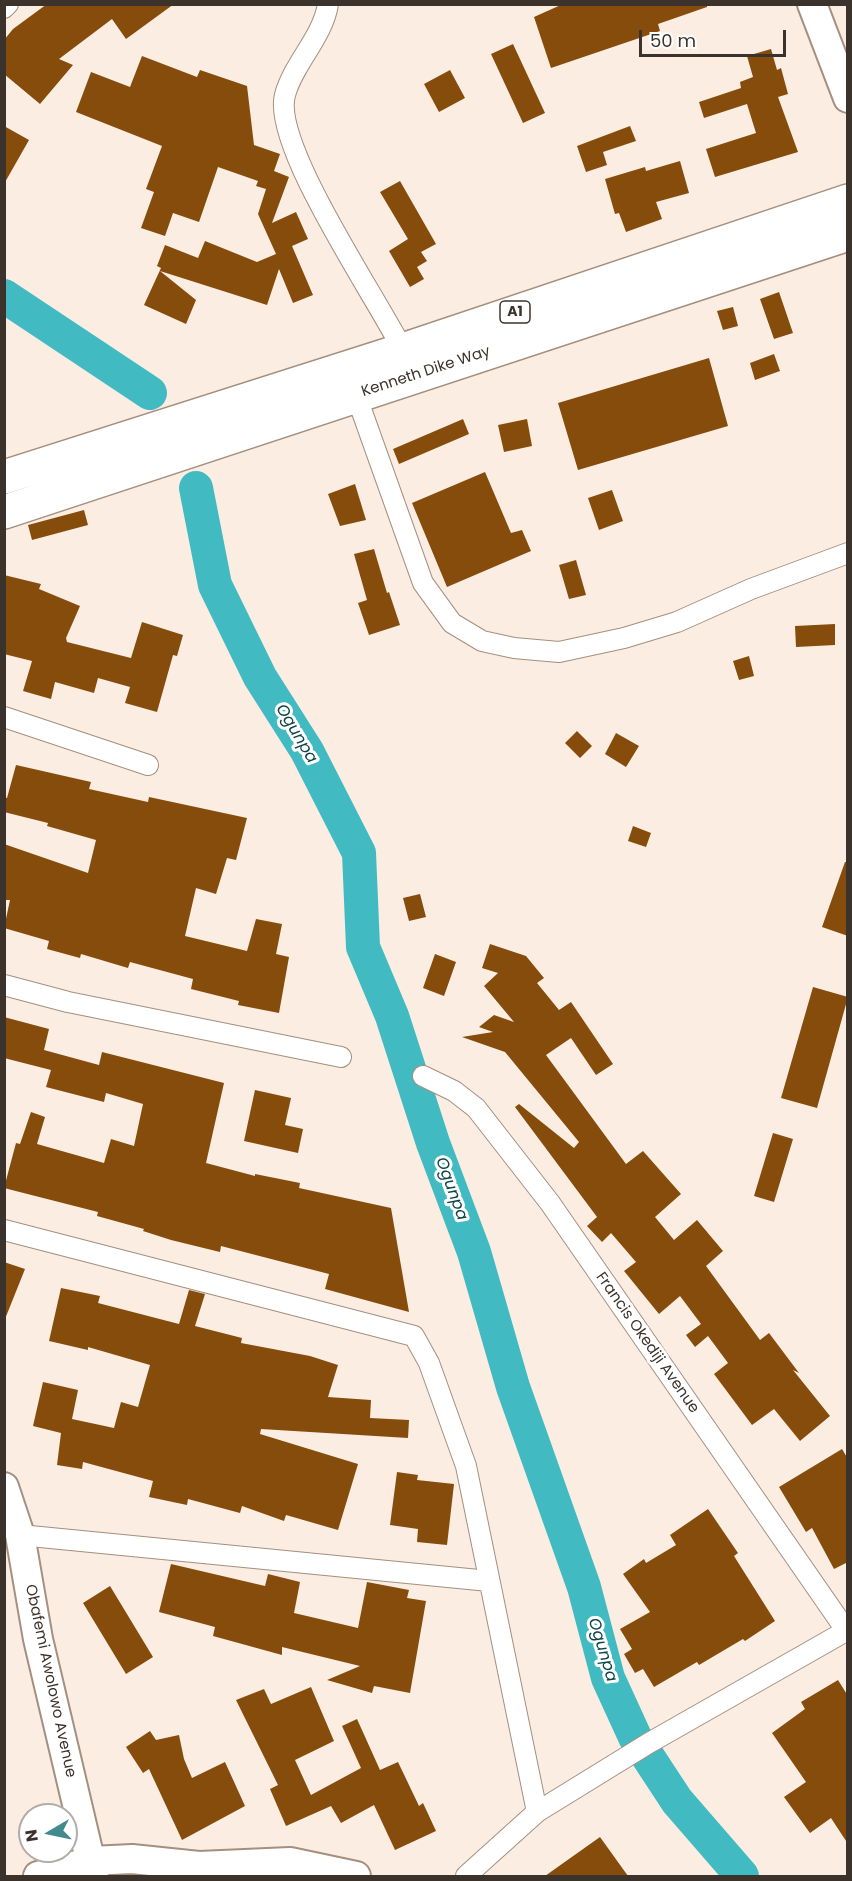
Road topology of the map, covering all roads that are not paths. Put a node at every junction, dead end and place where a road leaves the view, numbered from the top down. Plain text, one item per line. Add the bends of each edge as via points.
1 (328, 4) edge
2 (812, 4) edge
3 (848, 98) edge
4 (848, 201) edge
5 (848, 234) edge
6 (698, 267) junction
7 (409, 363) junction
8 (356, 395) junction
9 (185, 436) junction
10 (4, 477) edge
11 (4, 512) edge
12 (848, 553) edge
13 (4, 717) edge
14 (148, 765) dead end
15 (4, 985) edge
16 (340, 1057) dead end
17 (423, 1076) dead end
18 (4, 1230) edge
19 (4, 1487) edge
20 (20, 1535) junction
21 (489, 1581) junction
22 (847, 1632) edge
23 (537, 1812) junction
24 (199, 1866) junction
25 (92, 1869) edge
26 (38, 1876) edge
27 (167, 1876) edge
28 (356, 1876) edge
29 (465, 1876) edge

1 - 7 street via 285,95 284,116 293,149
2 - 3 main road
4 - 6 highway, Kenneth Dike Way / A1
5 - 6 highway, Kenneth Dike Way / A1
6 - 7 highway, Kenneth Dike Way / A1
7 - 8 highway, Kenneth Dike Way / A1
7 - 9 highway, Kenneth Dike Way / A1
8 - 9 highway, Kenneth Dike Way / A1
8 - 12 street via 423,582 452,623 482,641 559,652 624,638 677,622
9 - 10 highway, Kenneth Dike Way / A1 via 80,451
9 - 11 highway, Kenneth Dike Way / A1 via 88,482
13 - 14 street
15 - 16 street via 68,1002
17 - 22 street, Francis Okediji Avenue via 454,1091 476,1108 550,1203
18 - 21 street via 414,1336 429,1363 466,1466
19 - 20 main road, Obafemi Awolowo Avenue
20 - 21 street
20 - 25 main road, Obafemi Awolowo Avenue via 38,1639
21 - 23 street
22 - 23 street via 649,1743
23 - 29 street
24 - 25 main road via 132,1859
24 - 27 main road
24 - 28 main road via 290,1862
25 - 26 main road

